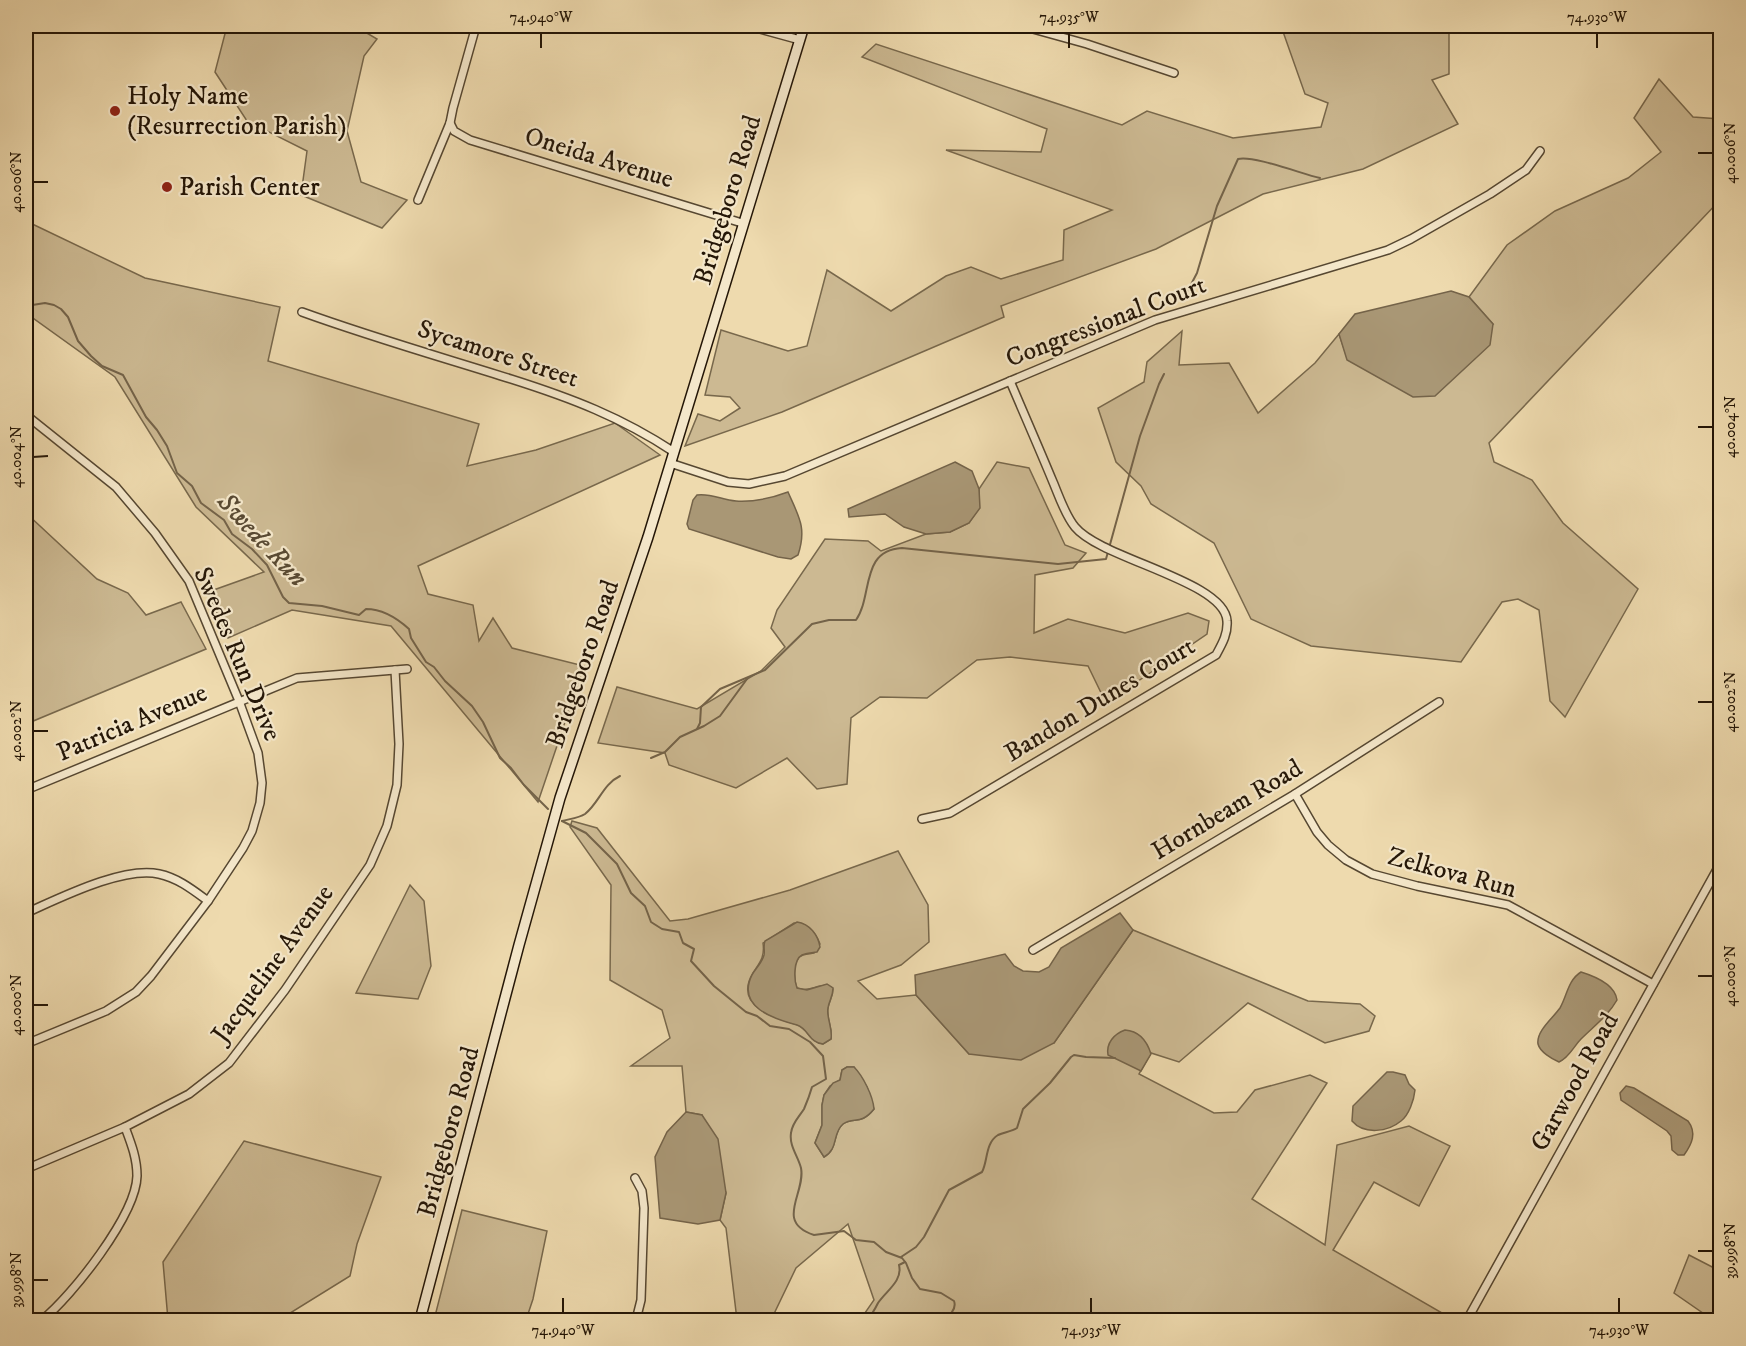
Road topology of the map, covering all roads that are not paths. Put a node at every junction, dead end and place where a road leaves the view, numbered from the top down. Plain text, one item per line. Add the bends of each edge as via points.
1 (32, 26) edge
2 (476, 26) edge
3 (749, 26) edge
4 (804, 26) edge
5 (1022, 26) edge
6 (26, 34) edge
7 (800, 40) junction
8 (1174, 74) dead end
9 (450, 123) junction
10 (1540, 151) dead end
11 (418, 200) dead end
12 (742, 224) junction
13 (302, 312) dead end
14 (1010, 381) junction
15 (26, 415) edge
16 (674, 452) junction
17 (670, 463) junction
18 (407, 669) dead end
19 (395, 670) junction
20 (239, 701) junction
21 (1439, 702) dead end
22 (26, 790) edge
23 (1295, 794) junction
24 (922, 819) dead end
25 (1720, 864) edge
26 (208, 901) junction
27 (26, 913) edge
28 (1033, 950) dead end
29 (1653, 984) junction
30 (26, 1044) edge
31 (125, 1126) junction
32 (26, 1169) edge
33 (635, 1178) dead end
34 (42, 1320) edge
35 (420, 1320) edge
36 (636, 1320) edge
37 (1467, 1320) edge

1 - 6 street
2 - 9 street
3 - 7 street
4 - 7 main road, Bridgeboro Road
5 - 8 street
7 - 12 main road, Bridgeboro Road
9 - 11 street
9 - 12 street, Oneida Avenue via 454,131 470,140
10 - 14 street, Congressional Court via 1526,170 1491,194 1388,250 1155,320
12 - 16 main road, Bridgeboro Road
13 - 16 street, Sycamore Street via 562,394 621,419
14 - 17 street, Congressional Court via 784,476 749,484 728,482
14 - 24 street, Bandon Dunes Court via 1075,528 1098,544 1197,588 1218,602 1227,619 1225,639 1216,655 950,813
15 - 20 street, Swedes Run Drive via 116,488 155,533 189,581
16 - 17 main road, Bridgeboro Road
17 - 35 main road, Bridgeboro Road via 560,798
18 - 19 street, Patricia Avenue
19 - 20 street, Patricia Avenue via 297,678
19 - 31 street, Jacqueline Avenue via 397,785 387,826 370,865 285,990 229,1063 189,1094
20 - 22 street, Patricia Avenue
20 - 26 street, Swedes Run Drive via 258,753 260,803 243,848
21 - 23 street, Hornbeam Road
23 - 28 street, Hornbeam Road
23 - 29 street, Zelkova Run via 1328,845 1372,874 1508,906
25 - 29 street, Garwood Road
26 - 27 street via 178,880 141,871
26 - 30 street, Swedes Run Drive via 136,992 106,1011
29 - 37 street, Garwood Road
31 - 32 street, Jacqueline Avenue
31 - 34 street via 136,1162 134,1195 90,1268
33 - 36 street via 644,1208 641,1300

